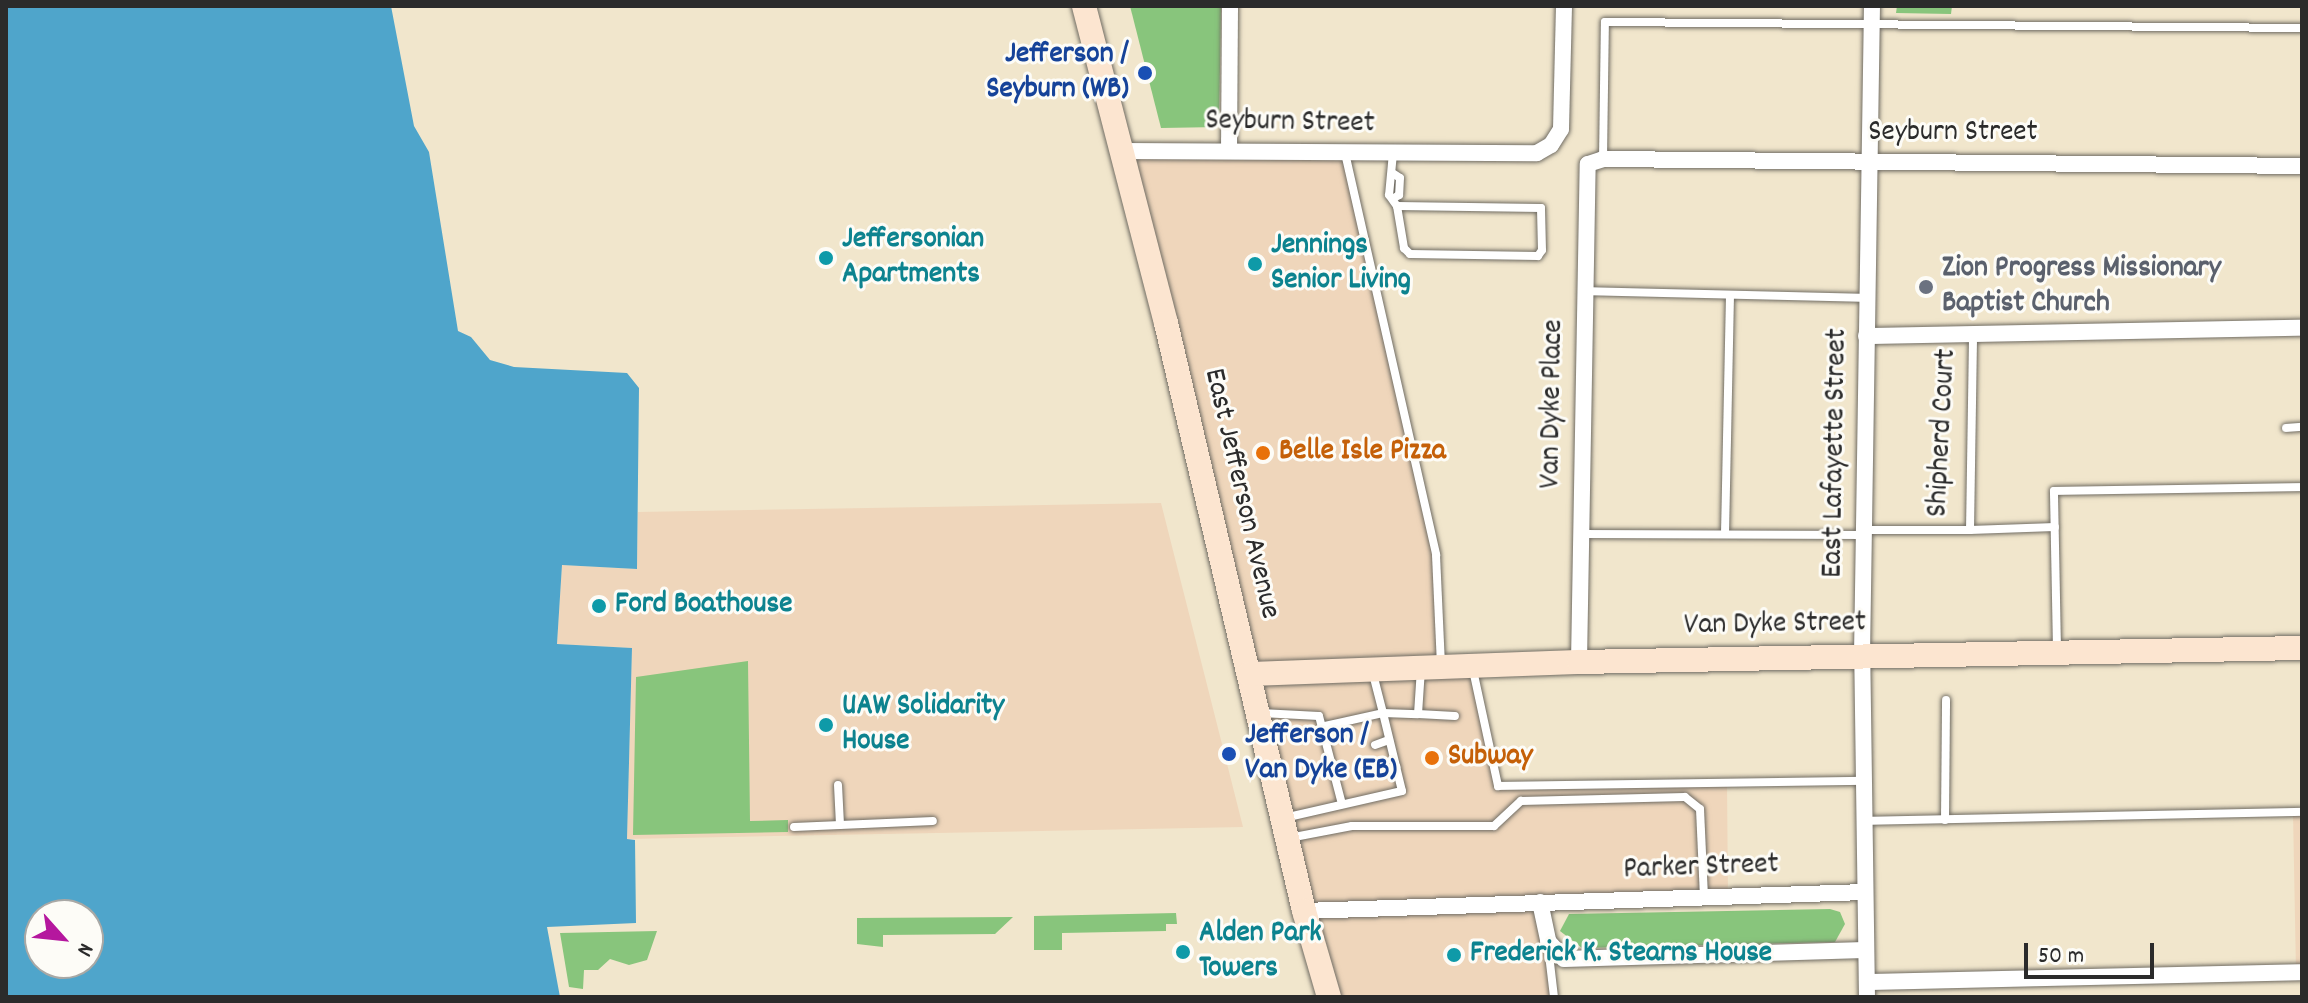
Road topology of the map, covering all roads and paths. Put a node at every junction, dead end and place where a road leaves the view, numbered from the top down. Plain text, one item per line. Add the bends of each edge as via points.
1 (1084, 6) edge
2 (1230, 6) edge
3 (1564, 6) edge
4 (1872, 6) edge
5 (1871, 27) junction
6 (2302, 28) edge
7 (1121, 151) junction
8 (1229, 151) junction
9 (1345, 153) junction
10 (1393, 153) junction
11 (1603, 159) junction
12 (1869, 161) junction
13 (2302, 166) edge
14 (1396, 202) junction
15 (1584, 291) junction
16 (1730, 295) junction
17 (1867, 298) junction
18 (2302, 328) edge
19 (1973, 334) junction
20 (1866, 336) junction
21 (2302, 427) edge
22 (2286, 428) dead end
23 (2302, 487) edge
24 (2055, 527) junction
25 (1970, 530) junction
26 (1864, 533) junction
27 (1581, 534) junction
28 (1725, 534) junction
29 (2302, 648) edge
30 (2057, 652) junction
31 (1862, 656) junction
32 (1579, 662) junction
33 (1472, 666) junction
34 (1431, 667) junction
35 (1373, 669) junction
36 (1249, 674) junction
37 (1946, 700) dead end
38 (1258, 713) junction
39 (1383, 713) junction
40 (1418, 714) junction
41 (1455, 716) dead end
42 (1325, 726) junction
43 (1389, 740) junction
44 (1375, 745) dead end
45 (1396, 767) junction
46 (1381, 771) dead end
47 (1863, 781) junction
48 (838, 785) dead end
49 (1342, 804) junction
50 (2302, 812) edge
51 (1945, 820) junction
52 (933, 821) dead end
53 (1863, 821) junction
54 (840, 825) junction
55 (794, 827) dead end
56 (1286, 828) junction
57 (1865, 892) junction
58 (1704, 897) junction
59 (1540, 902) junction
60 (1304, 911) junction
61 (1548, 941) junction
62 (1865, 950) junction
63 (2302, 972) edge
64 (1867, 990) edge
65 (1329, 997) edge
66 (1554, 997) edge

1 - 7 main road, East Jefferson Avenue
2 - 8 street
3 - 10 street, Seyburn Street via 1562,120 1551,145 1530,154
4 - 5 street, East Lafayette Street
5 - 6 lane
5 - 11 lane via 1605,22
5 - 12 street, East Lafayette Street
7 - 8 street, Seyburn Street
7 - 36 main road, East Jefferson Avenue
8 - 9 street, Seyburn Street
9 - 10 street, Seyburn Street
9 - 34 lane via 1436,555
10 - 14 lane via 1394,174 1400,178
11 - 12 street, Seyburn Street
11 - 15 street, Van Dyke Place via 1585,171
12 - 13 street, Seyburn Street
12 - 17 street, East Lafayette Street
14 - 14 lane via 1404,248 1410,254 1538,256 1542,250 1541,208
15 - 16 lane
15 - 27 street, Van Dyke Place
16 - 17 lane
16 - 28 lane
17 - 20 street, East Lafayette Street
18 - 19 street
19 - 20 street
19 - 25 lane, Shipherd Court
20 - 26 street, East Lafayette Street
21 - 22 lane
23 - 24 lane via 2054,491
24 - 25 lane
24 - 30 lane
25 - 26 lane, Shipherd Court
26 - 28 lane, Shipherd Court
26 - 31 street, East Lafayette Street
27 - 28 lane, Shipherd Court
27 - 32 street, Van Dyke Place
29 - 30 main road, Van Dyke Street
30 - 31 main road, Van Dyke Street
31 - 32 main road, Van Dyke Street
31 - 47 street, East Lafayette Street
32 - 33 main road, Van Dyke Street
33 - 34 main road, Van Dyke Street
33 - 47 lane via 1498,786
34 - 35 main road, Van Dyke Street
34 - 40 lane
35 - 36 main road, Van Dyke Street
35 - 39 lane
36 - 38 main road, East Jefferson Avenue
37 - 51 lane
38 - 42 lane via 1306,712 1319,716
38 - 56 main road, East Jefferson Avenue
39 - 40 lane
39 - 42 lane
39 - 43 lane
40 - 41 lane
42 - 49 lane
43 - 44 lane
43 - 45 lane
45 - 46 lane
45 - 49 lane via 1402,791
47 - 53 street, East Lafayette Street
48 - 54 lane
49 - 56 lane
50 - 51 lane
51 - 53 lane
52 - 54 lane
53 - 57 street, East Lafayette Street
54 - 55 lane
56 - 58 lane via 1494,826 1521,801 1685,797 1700,809
56 - 60 main road, East Jefferson Avenue
57 - 58 street, Parker Street
57 - 62 street, East Lafayette Street
58 - 59 street, Parker Street
59 - 60 street, Parker Street
59 - 61 street
60 - 65 main road, East Jefferson Avenue
61 - 62 street via 1564,959
61 - 66 lane
62 - 64 street, East Lafayette Street
63 - 64 street

